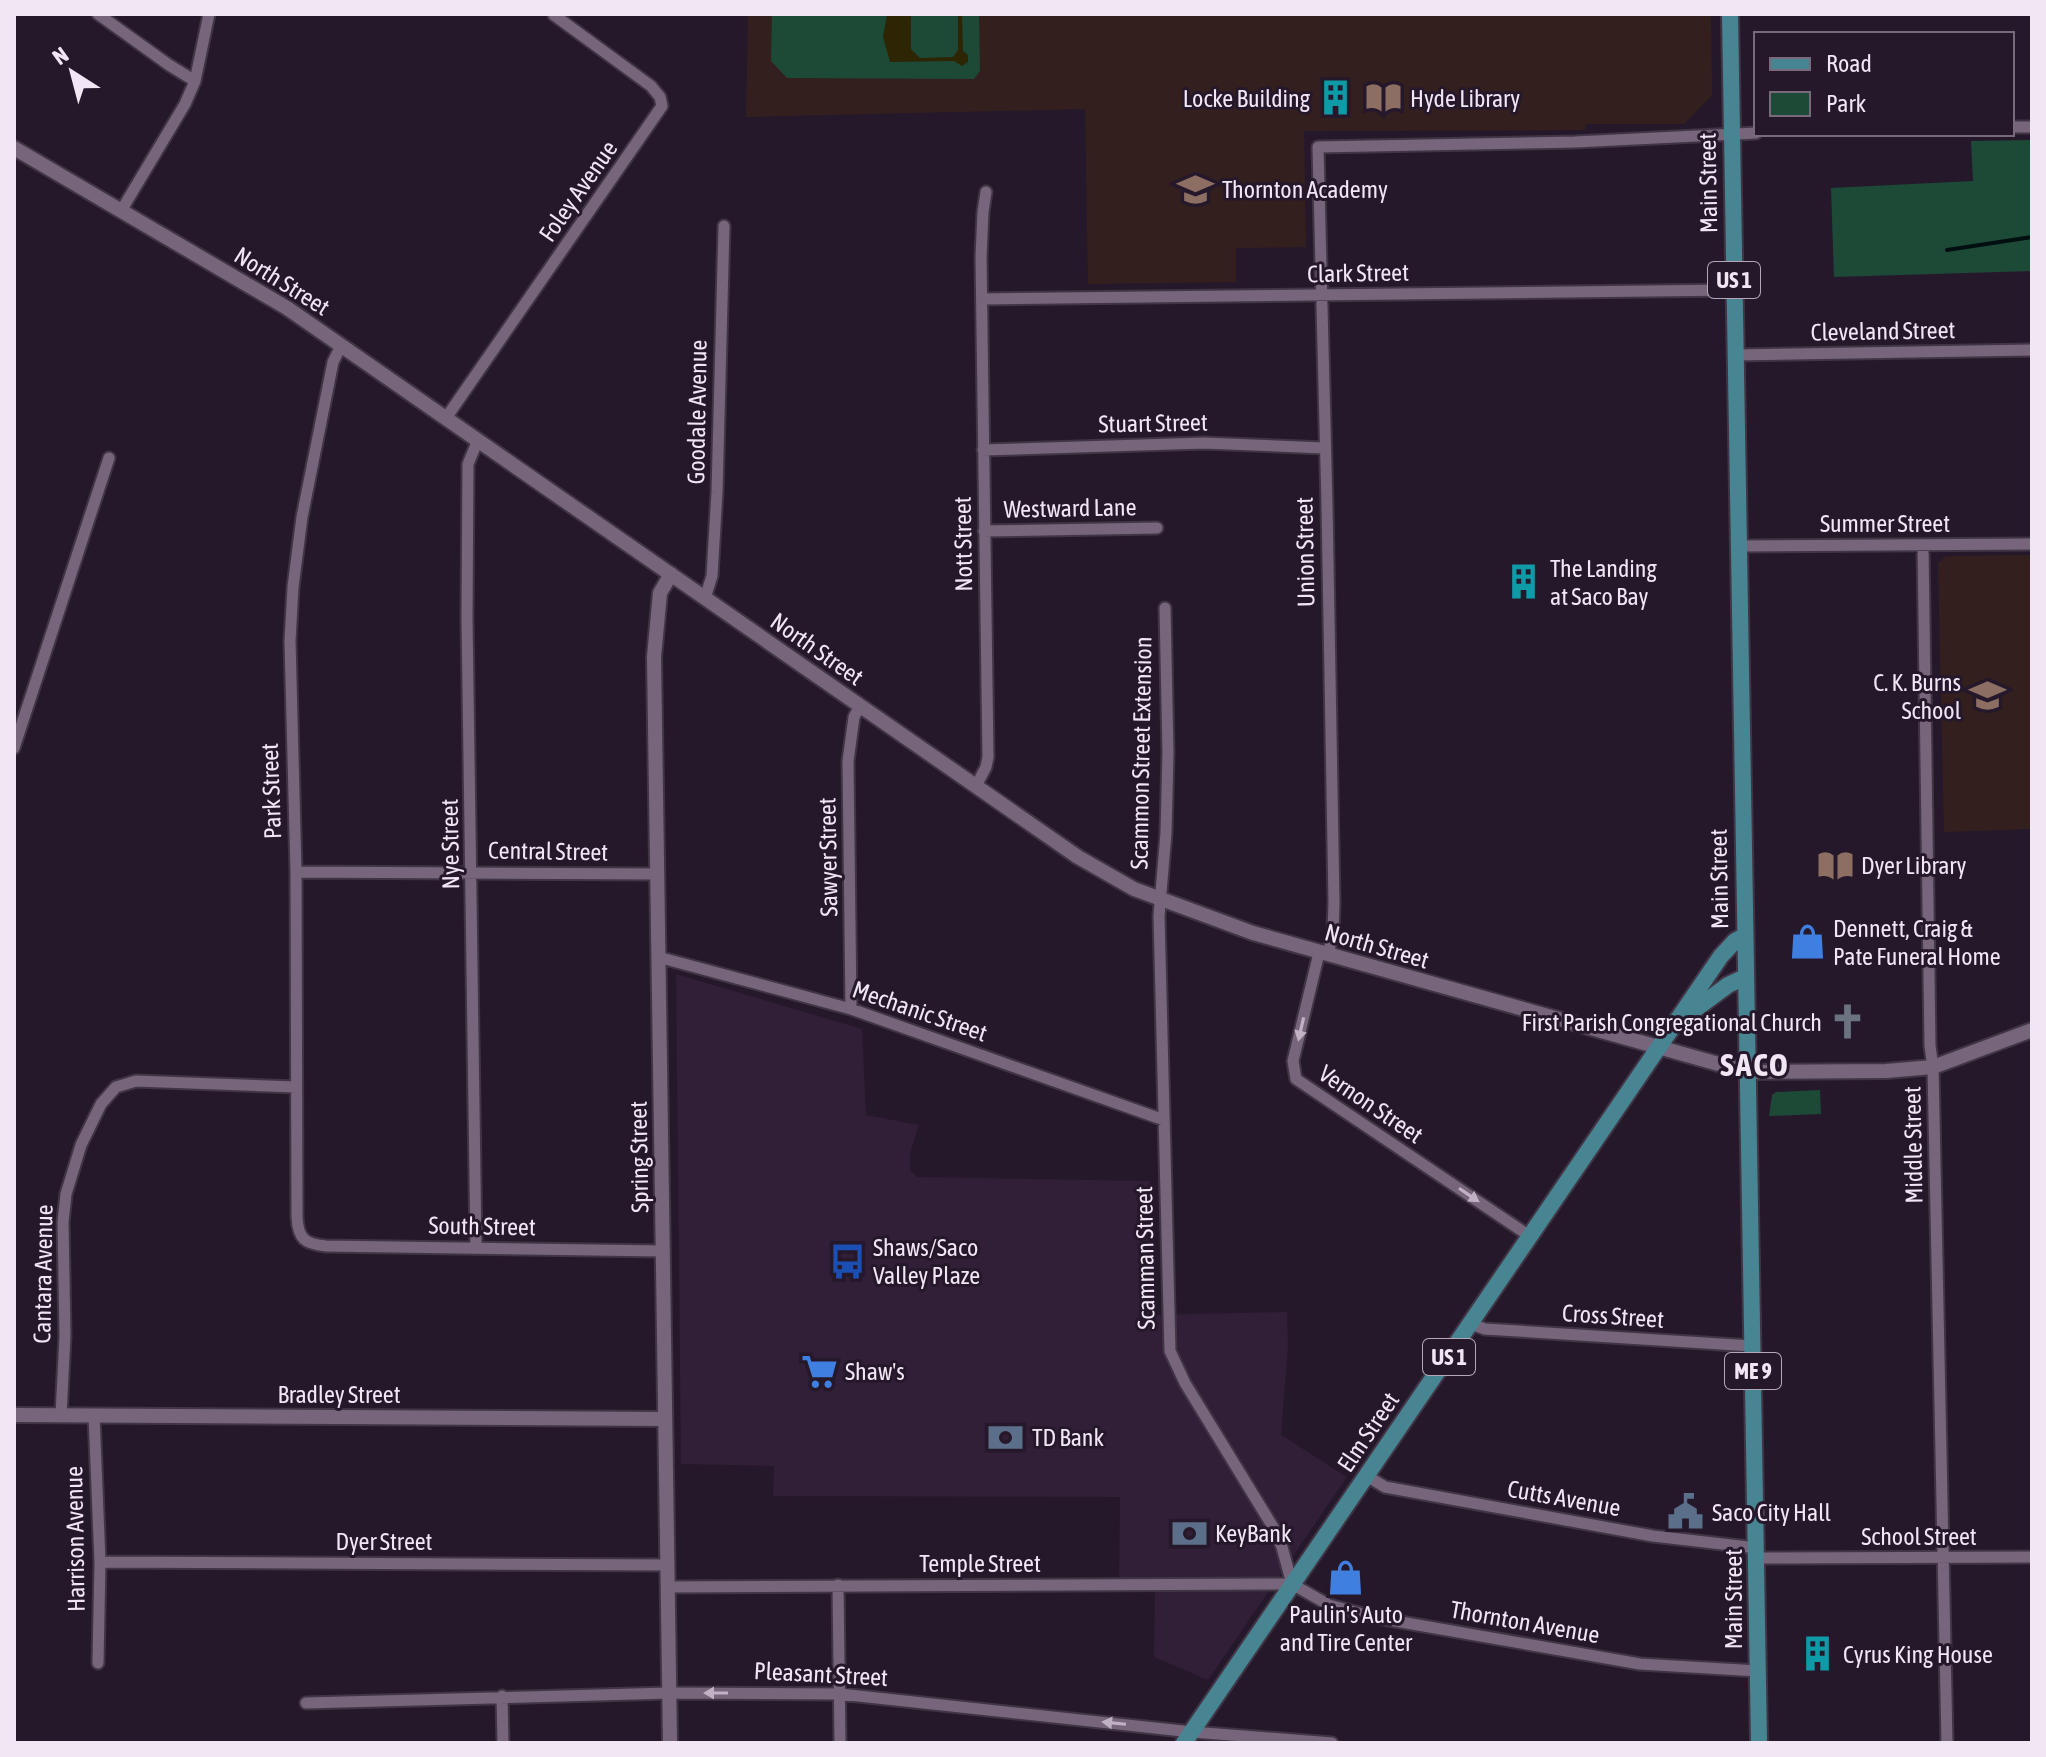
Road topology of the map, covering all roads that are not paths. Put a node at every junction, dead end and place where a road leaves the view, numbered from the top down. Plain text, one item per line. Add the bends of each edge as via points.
1 (98, 14) edge
2 (209, 14) edge
3 (1730, 14) edge
4 (554, 15) edge
5 (195, 81) junction
6 (1754, 133) edge
7 (1731, 134) junction
8 (14, 148) edge
9 (986, 192) dead end
10 (121, 211) junction
11 (724, 226) dead end
12 (1734, 290) junction
13 (1321, 295) junction
14 (982, 299) junction
15 (341, 346) junction
16 (2032, 350) edge
17 (1735, 355) junction
18 (446, 418) junction
19 (478, 440) junction
20 (1324, 448) junction
21 (983, 450) junction
22 (109, 458) dead end
23 (1157, 528) dead end
24 (984, 531) junction
25 (2032, 544) edge
26 (1738, 546) junction
27 (1923, 546) junction
28 (671, 574) junction
29 (705, 598) junction
30 (1165, 608) dead end
31 (860, 706) junction
32 (14, 748) edge
33 (976, 786) junction
34 (296, 872) junction
35 (472, 872) junction
36 (656, 874) junction
37 (1159, 899) junction
38 (1744, 936) junction
39 (1323, 954) junction
40 (658, 957) junction
41 (1745, 977) junction
42 (851, 1009) junction
43 (1671, 1028) junction
44 (2032, 1030) edge
45 (1658, 1047) junction
46 (1933, 1067) junction
47 (1747, 1072) junction
48 (296, 1087) junction
49 (1164, 1120) junction
50 (1531, 1237) junction
51 (302, 1240) joint
52 (476, 1248) junction
53 (662, 1251) junction
54 (1471, 1324) junction
55 (1752, 1346) junction
56 (14, 1415) edge
57 (61, 1415) junction
58 (94, 1415) junction
59 (664, 1419) junction
60 (1367, 1476) junction
61 (1757, 1553) junction
62 (2032, 1557) edge
63 (1944, 1559) junction
64 (100, 1562) junction
65 (667, 1565) junction
66 (1292, 1584) junction
67 (838, 1585) junction
68 (668, 1587) junction
69 (98, 1663) dead end
70 (1758, 1671) junction
71 (670, 1693) junction
72 (840, 1694) junction
73 (502, 1696) junction
74 (306, 1703) dead end
75 (1188, 1737) edge
76 (503, 1743) edge
77 (670, 1743) edge
78 (840, 1743) edge
79 (1332, 1743) edge
80 (1759, 1743) edge
81 (1947, 1743) edge

1 - 5 street
2 - 5 street
3 - 7 main road, Main Street / US 1
4 - 18 street, Foley Avenue via 651,86 662,106
5 - 10 street
6 - 7 street
7 - 12 main road, Main Street / US 1
7 - 13 street, Union Street via 1318,147
8 - 10 main road, North Street
9 - 14 street, Nott Street
10 - 15 main road, North Street via 246,283
11 - 29 street, Goodale Avenue via 717,492 712,576
12 - 13 street, Clark Street
12 - 17 main road, Main Street / US 1
13 - 14 street, Clark Street
13 - 20 street, Union Street
14 - 21 street, Nott Street
15 - 18 main road, North Street
15 - 34 street, Park Street via 333,362 305,500 293,587
16 - 17 street, Cleveland Street
17 - 26 main road, Main Street / US 1
18 - 19 main road, North Street
19 - 28 main road, North Street
19 - 35 street, Nye Street via 468,464
20 - 21 street, Stuart Street via 1204,443
20 - 39 street, Union Street via 1334,903 1333,932
21 - 24 street, Nott Street
22 - 32 street
23 - 24 street, Westward Lane
24 - 33 street, Nott Street via 988,757
25 - 27 street, Summer Street
26 - 27 street, Summer Street
26 - 38 main road, Main Street / US 1
27 - 46 street, Middle Street
28 - 29 main road, North Street
28 - 36 main road, Spring Street via 660,593 655,634
29 - 31 main road, North Street
30 - 37 street, Scammon Street Extension via 1166,833
31 - 33 main road, North Street
31 - 42 street, Sawyer Street via 848,761
33 - 37 main road, North Street via 1097,869
34 - 35 street, Central Street
34 - 48 street, Park Street
35 - 36 street, Central Street
35 - 52 street, Nye Street
36 - 40 main road, Spring Street
37 - 39 main road, North Street
37 - 49 street, Scamman Street
38 - 41 main road, Main Street / US 1
38 - 43 main road, Elm Street / US 1 via 1727,948
39 - 45 main road, North Street
39 -> 50 street, Vernon Street via 1293,1061 1296,1079
40 - 42 street, Mechanic Street
40 - 53 main road, Spring Street
41 - 43 main road, Elm Street / US 1
41 - 47 main road, Main Street
42 - 49 street, Mechanic Street
43 - 45 main road, Elm Street / US 1
44 - 46 main road, North Street
45 - 47 main road, North Street
45 - 50 main road, Elm Street / US 1
46 - 47 main road, North Street
46 - 63 street, Middle Street
47 - 55 main road, Main Street / ME 9
48 - 51 street, Park Street via 297,1224
48 - 57 street, Cantara Avenue via 136,1081 116,1087 104,1098 76,1160 64,1209
49 - 66 street, Scamman Street via 1170,1351 1273,1527
50 - 54 main road, Elm Street / US 1
51 - 52 street, South Street via 326,1246
52 - 53 street, South Street
53 - 59 main road, Spring Street
54 - 55 street, Cross Street
54 - 60 main road, Elm Street / US 1
55 - 61 main road, Main Street / ME 9
56 - 57 main road, Bradley Street
57 - 58 main road, Bradley Street
58 - 59 main road, Bradley Street
58 - 64 street, Harrison Avenue
59 - 65 main road, Spring Street
60 - 61 street, Cutts Avenue via 1385,1487
60 - 66 main road, Elm Street / US 1
61 - 63 street, School Street
61 - 70 main road, Main Street / ME 9
62 - 63 street, School Street
63 - 81 street, Middle Street
64 - 65 street, Dyer Street
64 - 69 street, Harrison Avenue
65 - 68 main road, Spring Street
66 - 67 street, Temple Street
66 - 70 street, Thornton Avenue via 1329,1605 1378,1618 1640,1664
66 - 75 main road, Elm Street / US 1
67 - 68 street, Temple Street
67 - 72 street
68 - 71 main road, Spring Street
70 - 80 main road, Main Street / ME 9
72 -> 71 street, Pleasant Street
71 - 73 street, Pleasant Street
71 - 77 main road, Spring Street
75 -> 72 street, Pleasant Street
72 - 78 street
73 - 74 street, Pleasant Street
73 - 76 street
75 - 79 street, Pleasant Street

